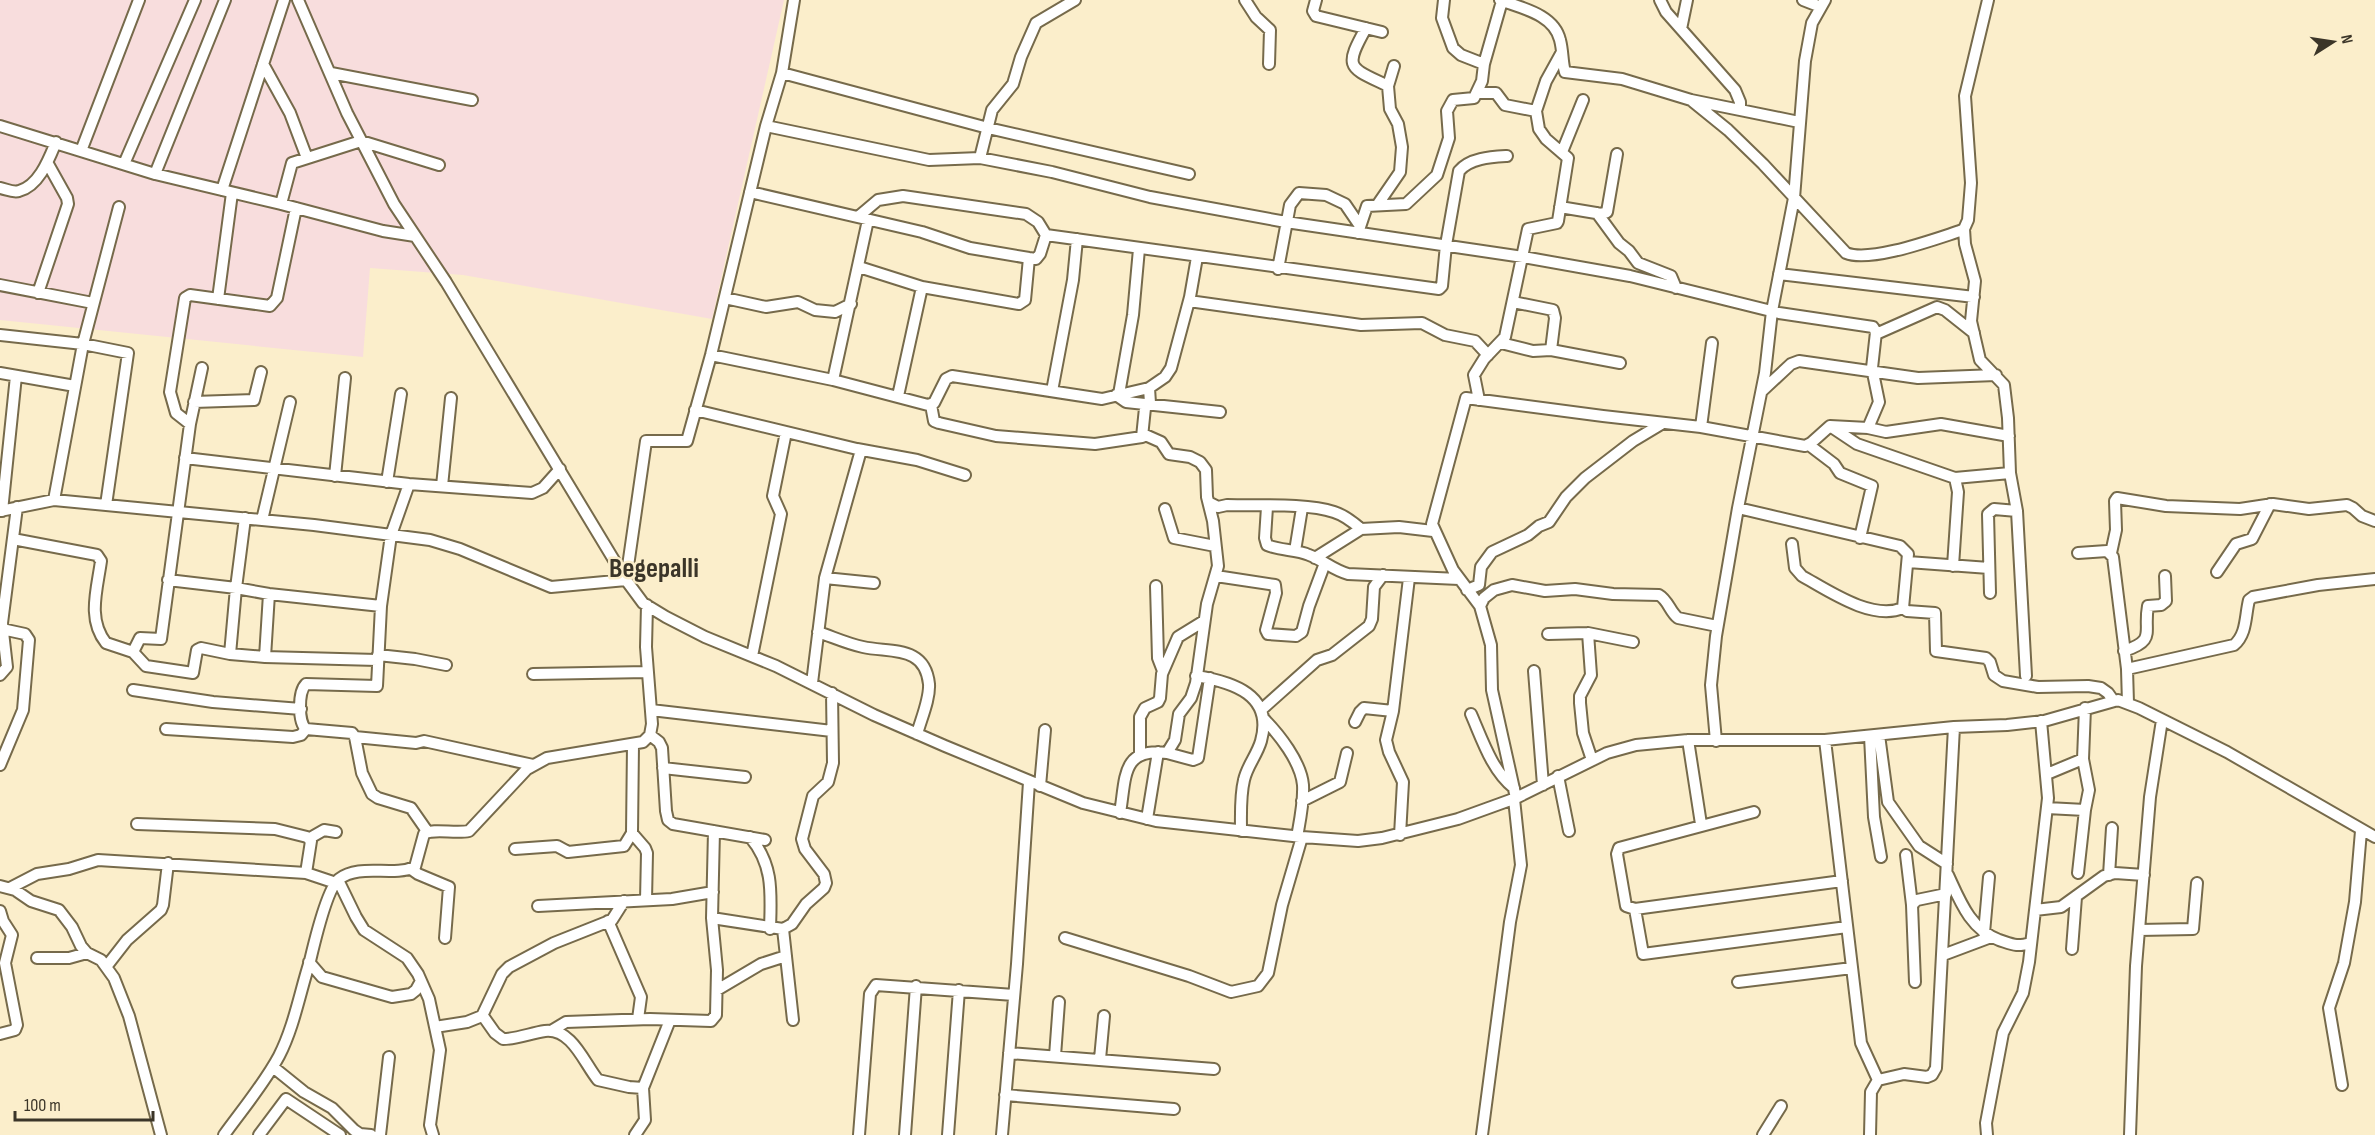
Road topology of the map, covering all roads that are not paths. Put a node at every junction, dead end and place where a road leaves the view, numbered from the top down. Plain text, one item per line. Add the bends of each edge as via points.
1 (139, 0) edge
2 (195, 0) edge
3 (225, 0) edge
4 (284, 0) edge
5 (298, 0) edge
6 (794, 0) edge
7 (1075, 0) edge
8 (1245, 0) edge
9 (1316, 0) edge
10 (1444, 0) edge
11 (1501, 0) edge
12 (1660, 0) edge
13 (1687, 0) edge
14 (1803, 0) edge
15 (1988, 0) edge
16 (1823, 3) edge
17 (1366, 28) junction
18 (1681, 29) junction
19 (1382, 32) dead end
20 (1562, 52) junction
21 (263, 64) junction
22 (1269, 64) dead end
23 (1484, 64) junction
24 (1394, 66) dead end
25 (331, 73) junction
26 (782, 73) junction
27 (1388, 86) junction
28 (1477, 93) junction
29 (471, 100) dead end
30 (1583, 100) dead end
31 (1691, 100) junction
32 (1740, 109) junction
33 (1536, 111) junction
34 (1799, 122) junction
35 (0, 126) edge
36 (766, 126) junction
37 (988, 128) junction
38 (362, 141) junction
39 (56, 142) junction
40 (81, 151) junction
41 (1562, 152) junction
42 (1617, 154) dead end
43 (1507, 156) dead end
44 (307, 158) junction
45 (980, 158) junction
46 (48, 164) junction
47 (124, 164) junction
48 (439, 165) dead end
49 (154, 174) junction
50 (1189, 174) dead end
51 (0, 188) edge
52 (227, 191) junction
53 (750, 192) junction
54 (1794, 198) junction
55 (281, 204) junction
56 (1378, 204) junction
57 (119, 207) dead end
58 (1560, 207) junction
59 (296, 208) junction
60 (1597, 213) junction
61 (863, 218) junction
62 (1286, 222) junction
63 (1359, 229) junction
64 (1964, 229) junction
65 (1046, 235) junction
66 (415, 236) junction
67 (1077, 239) junction
68 (1446, 245) junction
69 (1139, 249) junction
70 (1197, 257) junction
71 (1523, 257) junction
72 (1029, 258) junction
73 (859, 267) junction
74 (1278, 269) junction
75 (1779, 274) junction
76 (0, 285) edge
77 (922, 287) junction
78 (1676, 288) junction
79 (38, 293) junction
80 (1974, 297) junction
81 (725, 298) junction
82 (218, 299) junction
83 (1189, 301) junction
84 (1513, 302) junction
85 (93, 303) junction
86 (851, 304) junction
87 (1772, 311) junction
88 (1974, 333) junction
89 (1876, 334) junction
90 (0, 335) edge
91 (1501, 343) junction
92 (1712, 343) dead end
93 (83, 344) junction
94 (1551, 350) junction
95 (711, 355) junction
96 (1488, 355) junction
97 (1620, 363) dead end
98 (202, 368) dead end
99 (1872, 371) junction
100 (261, 372) dead end
101 (0, 374) edge
102 (1996, 375) junction
103 (16, 376) junction
104 (345, 378) dead end
105 (833, 380) junction
106 (75, 386) junction
107 (1149, 388) junction
108 (1052, 391) junction
109 (1761, 391) junction
110 (401, 394) dead end
111 (1117, 395) junction
112 (898, 396) junction
113 (451, 398) dead end
114 (1479, 400) junction
115 (194, 402) junction
116 (290, 402) dead end
117 (1150, 403) junction
118 (931, 405) junction
119 (695, 410) junction
120 (1220, 412) dead end
121 (1663, 423) junction
122 (190, 424) junction
123 (1830, 426) junction
124 (1701, 427) junction
125 (1868, 428) junction
126 (786, 432) junction
127 (1143, 434) junction
128 (2009, 436) junction
129 (1753, 437) junction
130 (1809, 445) junction
131 (861, 450) junction
132 (185, 458) junction
133 (3, 468) edge
134 (274, 468) junction
135 (560, 469) junction
136 (2010, 473) junction
137 (966, 475) dead end
138 (335, 476) junction
139 (1955, 478) junction
140 (387, 482) junction
141 (408, 484) junction
142 (442, 486) junction
143 (54, 500) junction
144 (1210, 503) junction
145 (2270, 504) junction
146 (106, 505) junction
147 (17, 507) junction
148 (1268, 507) junction
149 (1302, 508) junction
150 (1738, 508) junction
151 (1165, 509) dead end
152 (1, 511) edge
153 (2017, 511) junction
154 (177, 512) junction
155 (245, 519) junction
156 (262, 520) junction
157 (2375, 521) edge
158 (1361, 529) junction
159 (1433, 531) junction
160 (391, 535) junction
161 (1860, 538) junction
162 (13, 539) junction
163 (1792, 544) dead end
164 (1215, 546) junction
165 (1295, 551) junction
166 (2078, 553) dead end
167 (2110, 553) junction
168 (1320, 561) junction
169 (1908, 562) junction
170 (1953, 566) junction
171 (1989, 568) junction
172 (2217, 572) dead end
173 (1383, 575) junction
174 (1216, 576) junction
175 (2165, 576) dead end
176 (825, 578) junction
177 (1409, 578) junction
178 (1459, 579) junction
179 (2375, 579) edge
180 (168, 580) junction
181 (627, 580) junction
182 (874, 583) dead end
183 (1479, 585) junction
184 (1156, 586) dead end
185 (236, 588) junction
186 (1467, 590) junction
187 (1494, 590) junction
188 (1990, 593) dead end
189 (269, 594) junction
190 (647, 605) junction
191 (381, 606) junction
192 (1480, 606) junction
193 (1904, 608) junction
194 (1204, 621) junction
195 (1717, 627) junction
196 (2, 630) junction
197 (819, 632) junction
198 (1588, 633) junction
199 (1548, 634) dead end
200 (1633, 642) dead end
201 (2124, 651) junction
202 (134, 652) junction
203 (230, 654) junction
204 (752, 656) junction
205 (265, 657) junction
206 (378, 658) junction
207 (446, 665) dead end
208 (2127, 669) junction
209 (1163, 671) junction
210 (1534, 671) dead end
211 (648, 672) junction
212 (533, 674) dead end
213 (0, 675) edge
214 (1196, 676) junction
215 (2026, 676) dead end
216 (1210, 678) junction
217 (812, 683) junction
218 (133, 690) dead end
219 (832, 693) junction
220 (2112, 700) junction
221 (2128, 703) junction
222 (2085, 708) junction
223 (301, 709) junction
224 (651, 710) junction
225 (1393, 711) junction
226 (1262, 714) junction
227 (1471, 714) dead end
228 (2162, 720) junction
229 (2041, 721) junction
230 (1355, 722) dead end
231 (1954, 727) junction
232 (166, 729) dead end
233 (306, 729) junction
234 (1045, 730) dead end
235 (832, 731) junction
236 (917, 734) junction
237 (650, 735) junction
238 (1874, 735) junction
239 (355, 737) junction
240 (1688, 740) junction
241 (1825, 740) junction
242 (1716, 741) junction
243 (633, 745) junction
244 (1162, 753) junction
245 (1347, 753) dead end
246 (1140, 755) junction
247 (2083, 759) junction
248 (1592, 760) junction
249 (0, 765) edge
250 (533, 765) junction
251 (663, 768) junction
252 (2047, 774) junction
253 (745, 777) dead end
254 (1558, 777) junction
255 (1035, 784) junction
256 (1543, 784) junction
257 (1515, 795) junction
258 (1302, 801) junction
259 (2047, 808) junction
260 (2085, 810) junction
261 (1754, 812) dead end
262 (1120, 813) junction
263 (1147, 819) junction
264 (1701, 824) junction
265 (137, 825) dead end
266 (2112, 828) dead end
267 (427, 831) junction
268 (714, 831) junction
269 (1241, 831) junction
270 (1569, 831) dead end
271 (2361, 831) junction
272 (336, 832) dead end
273 (632, 833) junction
274 (1401, 835) junction
275 (750, 837) junction
276 (1300, 837) junction
277 (2375, 837) edge
278 (310, 838) junction
279 (765, 840) dead end
280 (1948, 843) junction
281 (515, 849) dead end
282 (1930, 854) junction
283 (1906, 855) dead end
284 (1881, 857) dead end
285 (168, 864) junction
286 (1947, 868) junction
287 (411, 869) junction
288 (306, 873) junction
289 (2078, 873) dead end
290 (2109, 875) junction
291 (2144, 875) junction
292 (1989, 878) dead end
293 (337, 881) junction
294 (1842, 881) junction
295 (2197, 883) dead end
296 (5, 887) edge
297 (713, 892) junction
298 (1946, 894) junction
299 (2076, 897) junction
300 (646, 900) junction
301 (624, 901) junction
302 (1912, 905) junction
303 (538, 906) dead end
304 (1635, 909) junction
305 (2035, 910) junction
306 (0, 911) edge
307 (712, 918) junction
308 (608, 921) junction
309 (1847, 927) junction
310 (770, 929) junction
311 (783, 929) junction
312 (2139, 930) junction
313 (1987, 935) junction
314 (1065, 938) dead end
315 (445, 939) dead end
316 (2031, 943) junction
317 (2017, 947) junction
318 (2072, 949) dead end
319 (87, 953) junction
320 (786, 956) junction
321 (1943, 956) junction
322 (37, 958) dead end
323 (309, 962) junction
324 (2029, 962) junction
325 (106, 967) junction
326 (1852, 968) junction
327 (421, 981) junction
328 (1738, 982) dead end
329 (1915, 982) dead end
330 (916, 987) junction
331 (717, 990) junction
332 (959, 990) junction
333 (1014, 995) junction
334 (1059, 1002) dead end
335 (483, 1016) junction
336 (1104, 1016) dead end
337 (638, 1019) junction
338 (670, 1020) junction
339 (793, 1020) dead end
340 (435, 1027) junction
341 (551, 1031) junction
342 (0, 1034) edge
343 (1009, 1053) junction
344 (1055, 1056) junction
345 (389, 1057) dead end
346 (1100, 1059) junction
347 (273, 1068) junction
348 (1214, 1069) dead end
349 (1878, 1080) junction
350 (2342, 1085) dead end
351 (644, 1088) junction
352 (1005, 1095) junction
353 (1781, 1106) dead end
354 (1174, 1109) dead end
355 (161, 1135) edge
356 (224, 1135) edge
357 (259, 1135) edge
358 (340, 1135) edge
359 (371, 1135) edge
360 (380, 1135) edge
361 (434, 1135) edge
362 (635, 1135) edge
363 (859, 1135) edge
364 (905, 1135) edge
365 (948, 1135) edge
366 (1002, 1135) edge
367 (1482, 1135) edge
368 (1763, 1135) edge
369 (1870, 1135) edge
370 (1988, 1135) edge
371 (2130, 1135) edge

1 - 40 street
2 - 47 street
3 - 49 street
4 - 21 street
5 - 25 street
6 - 26 street
7 - 37 street via 1036,23 1013,84 992,110
8 - 22 street via 1270,30
9 - 17 street via 1314,15
10 - 23 street via 1442,18 1453,48
11 - 20 street via 1542,16 1558,33
11 - 23 street
12 - 18 street
13 - 18 street
14 - 16 street
15 - 64 street via 1965,96 1971,183 1970,211
16 - 34 street via 1812,23
17 - 19 street
17 - 27 street via 1353,52 1352,66
18 - 32 street via 1736,90
20 - 31 street via 1568,73 1634,82
20 - 33 street
21 - 44 street via 290,113
21 - 52 street
23 - 28 street
24 - 27 street
25 - 29 street
25 - 38 street
26 - 36 street
26 - 37 street
27 - 56 street via 1390,109 1398,124 1402,148 1398,176
28 - 33 street via 1496,93 1504,105
28 - 56 street via 1472,99 1452,101 1448,111 1449,135 1435,179 1406,204
30 - 41 street
31 - 32 street
31 - 54 street via 1728,130
32 - 34 street
33 - 41 street via 1540,132
34 - 54 street
35 - 39 street
36 - 45 street via 929,159
36 - 53 street
37 - 45 street
37 - 50 street
38 - 44 street
38 - 48 street
38 - 66 street
39 - 40 street
39 - 46 street
40 - 47 street
41 - 58 street via 1568,158
42 - 60 street via 1608,209
43 - 68 street via 1485,158 1460,169
44 - 55 street via 292,163
45 - 62 street via 1150,197
46 - 51 street via 23,189
46 - 79 street via 68,204
47 - 49 street
49 - 52 street
52 - 55 street
52 - 82 street
53 - 61 street
53 - 81 street
54 - 64 street via 1843,251 1854,256 1903,249
54 - 75 street
55 - 59 street
56 - 63 street via 1365,207
57 - 85 street
58 - 60 street
58 - 71 street via 1557,223 1528,229
59 - 66 street
59 - 82 street via 275,302 267,307
60 - 78 street via 1638,263 1671,276
61 - 65 street via 878,200 906,196 1026,214 1038,222
61 - 72 street via 970,248
61 - 73 street
62 - 63 street
62 - 63 street via 1291,202 1301,193 1329,196 1344,204
62 - 74 street
63 - 68 street
64 - 80 street via 1975,280
65 - 67 street
65 - 72 street via 1039,256
66 - 135 street
67 - 69 street
67 - 108 street
68 - 71 street
68 - 74 street via 1439,290
69 - 70 street
69 - 111 street via 1133,315
70 - 74 street
70 - 83 street
71 - 78 street
71 - 84 street
72 - 77 street via 1025,300 1021,304
73 - 77 street
73 - 86 street
75 - 80 street
75 - 87 street
76 - 79 street
77 - 112 street
78 - 87 street
79 - 85 street
80 - 88 street
81 - 86 street via 766,307 798,302 815,310 836,312
81 - 95 street
82 - 122 street via 190,295 184,298 170,392 176,413
83 - 96 street via 1361,326 1422,323 1445,335 1475,341
83 - 107 street via 1172,366
84 - 91 street
84 - 94 street via 1553,310 1556,318
85 - 93 street
86 - 105 street
87 - 89 street via 1870,326
87 - 109 street
88 - 89 street via 1937,307
88 - 102 street via 1981,362
89 - 99 street
90 - 93 street
91 - 94 street via 1533,351
91 - 96 street
92 - 124 street
93 - 106 street
93 - 146 street via 128,354
94 - 97 street
95 - 105 street
95 - 119 street
96 - 114 street via 1473,378
98 - 115 street
99 - 102 street via 1918,378
99 - 109 street via 1799,361
99 - 125 street via 1880,402
100 - 115 street via 252,401
101 - 103 street
102 - 128 street via 2004,385
103 - 106 street
103 - 133 street
104 - 138 street
105 - 112 street
106 - 143 street
107 - 111 street
107 - 117 street
108 - 111 street via 1102,399
108 - 118 street via 952,376
109 - 129 street
110 - 140 street
111 - 117 street via 1126,402
112 - 118 street
113 - 142 street
114 - 121 street
114 - 159 street via 1466,398 1434,513
115 - 122 street
116 - 134 street
117 - 120 street
117 - 127 street via 1145,408
118 - 127 street via 936,422 996,435 1098,444
119 - 126 street
119 - 181 street via 687,441 646,441
121 - 124 street
121 - 183 street via 1585,478 1549,522 1492,552 1481,567
122 - 132 street
123 - 125 street
123 - 130 street
123 - 139 street via 1857,444
124 - 129 street
125 - 128 street via 1886,432 1941,424
126 - 131 street
126 - 204 street via 773,496 781,514
127 - 144 street via 1161,442 1169,454 1200,462 1206,470
128 - 136 street
129 - 130 street
129 - 150 street
130 - 161 street via 1840,472 1872,486
131 - 137 street via 917,460
131 - 176 street
132 - 134 street
132 - 154 street
133 - 152 street
134 - 138 street
134 - 156 street
135 - 142 street via 532,494
135 - 181 street
136 - 139 street
136 - 153 street
138 - 140 street
139 - 170 street via 1958,492
140 - 141 street
141 - 142 street
141 - 160 street
143 - 146 street
143 - 147 street
144 - 148 street via 1218,507
144 - 164 street
145 - 157 street via 2309,509 2347,506
145 - 167 street via 2240,509 2166,506 2118,498
145 - 172 street via 2252,539 2236,544
146 - 154 street
147 - 152 street
147 - 162 street
148 - 149 street
148 - 165 street via 1266,543
149 - 158 street via 1334,512
149 - 165 street
150 - 161 street
150 - 195 street
151 - 164 street via 1174,538
153 - 171 street via 1989,511
153 - 215 street
154 - 155 street
154 - 180 street
155 - 156 street
155 - 185 street
156 - 160 street
158 - 159 street via 1399,527
158 - 168 street
159 - 178 street
160 - 181 street via 460,549 552,587
160 - 191 street
161 - 169 street via 1900,546 1908,554
162 - 196 street
162 - 202 street via 97,555 101,561 94,622 106,644
163 - 193 street via 1795,568 1804,577 1870,610 1889,613
164 - 174 street
165 - 168 street
166 - 167 street
167 - 201 street
168 - 173 street via 1348,574
168 - 174 street via 1302,632 1296,636 1266,630 1275,585
169 - 170 street
169 - 193 street
170 - 171 street
171 - 188 street
173 - 177 street
173 - 226 street via 1374,587 1369,626 1332,655 1317,660
174 - 194 street
175 - 201 street via 2164,604 2148,606 2144,641
176 - 182 street
176 - 197 street
177 - 178 street
177 - 225 street
178 - 186 street
179 - 208 street via 2253,597 2240,640 2234,645
180 - 185 street
180 - 202 street via 161,639 140,638
181 - 190 street
183 - 186 street
183 - 187 street
184 - 209 street via 1158,658
185 - 189 street
185 - 203 street
186 - 192 street
187 - 192 street
187 - 195 street via 1512,585 1545,591 1575,589 1659,595 1678,618
189 - 191 street
189 - 205 street
190 - 204 street via 705,637
190 - 211 street
191 - 206 street
192 - 257 street via 1491,645 1492,690
193 - 220 street via 1935,613 1936,651 1986,658 1997,678 2038,687 2101,688
194 - 209 street via 1178,637
194 - 214 street
195 - 242 street via 1711,685
196 - 213 street via 7,668
196 - 249 street via 25,634 29,640 23,710
197 - 217 street
197 - 236 street via 862,647 911,654 921,663 929,687
198 - 199 street
198 - 200 street
198 - 248 street via 1591,675 1580,699 1583,733
201 - 208 street
202 - 203 street via 146,666 192,673 199,648
203 - 205 street
204 - 217 street
205 - 206 street
206 - 207 street via 415,658
206 - 223 street via 375,687 309,683 302,687
208 - 221 street
209 - 246 street via 1160,698 1145,708 1140,717
210 - 256 street
211 - 212 street
211 - 224 street
214 - 216 street
214 - 244 street via 1191,698 1179,714 1175,740
216 - 226 street via 1241,689 1254,698
216 - 244 street via 1198,758
217 - 219 street
218 - 223 street
219 - 235 street
219 - 236 street
220 - 221 street
220 - 222 street
221 - 228 street
222 - 229 street
222 - 247 street
223 - 233 street
224 - 235 street
224 - 237 street
225 - 230 street via 1364,708
225 - 274 street via 1386,740 1403,782
226 - 258 street via 1301,773
226 - 269 street via 1260,743 1243,782
227 - 257 street via 1486,749
228 - 271 street via 2300,792
228 - 291 street via 2150,797
229 - 231 street
229 - 252 street
231 - 238 street
231 - 280 street
232 - 233 street via 293,737
233 - 239 street via 348,731
234 - 255 street
235 - 311 street via 832,773 813,796 802,839 826,883 792,924
236 - 255 street
237 - 243 street
237 - 251 street via 659,742
238 - 241 street
238 - 282 street via 1888,802 1919,846
238 - 284 street via 1874,817
239 - 250 street via 424,741
239 - 267 street via 362,772 372,794 411,808
240 - 242 street
240 - 248 street via 1636,745
240 - 264 street
241 - 242 street
241 - 294 street
243 - 250 street via 547,758
243 - 273 street
244 - 246 street
244 - 263 street
245 - 258 street via 1340,782
246 - 262 street via 1129,766
247 - 252 street
247 - 260 street via 2089,790
248 - 254 street
250 - 267 street via 469,831
251 - 253 street
251 - 268 street via 668,820
252 - 259 street
254 - 256 street
254 - 270 street
255 - 262 street
255 - 333 street
256 - 257 street
257 - 274 street via 1458,819
257 - 367 street via 1521,865
258 - 276 street
259 - 260 street
259 - 305 street
260 - 289 street
261 - 264 street
262 - 263 street
263 - 269 street
264 - 304 street via 1617,850 1626,906
265 - 278 street via 275,829
266 - 290 street
267 - 287 street via 417,863
268 - 275 street
268 - 297 street
269 - 276 street
271 - 277 street
271 - 350 street via 2355,902 2344,963 2329,1008
272 - 278 street via 324,830
273 - 281 street via 630,840 618,848 568,852 557,846
273 - 300 street via 647,853
274 - 276 street via 1358,841
275 - 279 street
275 - 310 street via 767,866
276 - 314 street via 1268,973 1258,986 1231,992
278 - 288 street
280 - 282 street
280 - 286 street
282 - 286 street
283 - 302 street
285 - 288 street
285 - 296 street via 98,860 37,874
285 - 325 street via 161,910 127,940
286 - 298 street
286 - 313 street via 1963,907
287 - 293 street via 372,870
287 - 315 street via 449,886
288 - 293 street
290 - 291 street
290 - 299 street via 2092,882
291 - 312 street
292 - 313 street
293 - 323 street
293 - 327 street via 364,930 407,958
294 - 304 street
294 - 309 street
295 - 312 street via 2193,929
296 - 319 street via 59,910
297 - 300 street
297 - 307 street
298 - 302 street via 1917,900
298 - 321 street
299 - 305 street via 2061,908
299 - 318 street
300 - 301 street
301 - 303 street
301 - 308 street
302 - 329 street
304 - 309 street via 1643,954
305 - 316 street
306 - 342 street via 12,935 5,963 17,1025 15,1030
307 - 310 street
307 - 331 street
308 - 335 street via 508,967
308 - 337 street via 641,997
309 - 326 street
310 - 311 street
311 - 320 street
312 - 371 street
313 - 317 street
313 - 321 street
316 - 317 street
316 - 324 street
317 - 324 street
319 - 322 street via 69,958
319 - 325 street
320 - 331 street via 761,964
320 - 339 street
321 - 349 street via 1935,1072 1927,1077 1904,1074
323 - 327 street via 322,977 392,997 411,994
323 - 347 street via 286,1040
324 - 370 street via 2023,993 2003,1033 1986,1123
325 - 355 street via 129,1016
326 - 328 street
326 - 349 street via 1861,1043
327 - 340 street
330 - 332 street
330 - 363 street via 879,983 872,988
330 - 364 street
331 - 338 street via 716,1015 711,1021
332 - 333 street
332 - 365 street
333 - 343 street
334 - 344 street
335 - 340 street
335 - 341 street via 503,1039
336 - 346 street
337 - 338 street
337 - 341 street via 566,1022
338 - 351 street
340 - 361 street via 440,1050 430,1125
341 - 351 street via 578,1049 598,1080
343 - 344 street
343 - 352 street
344 - 346 street
345 - 360 street
346 - 348 street
347 - 356 street
347 - 359 street via 332,1108 354,1130
349 - 369 street via 1871,1092
351 - 362 street via 645,1120
352 - 354 street
352 - 366 street
353 - 368 street
357 - 358 street via 286,1099

